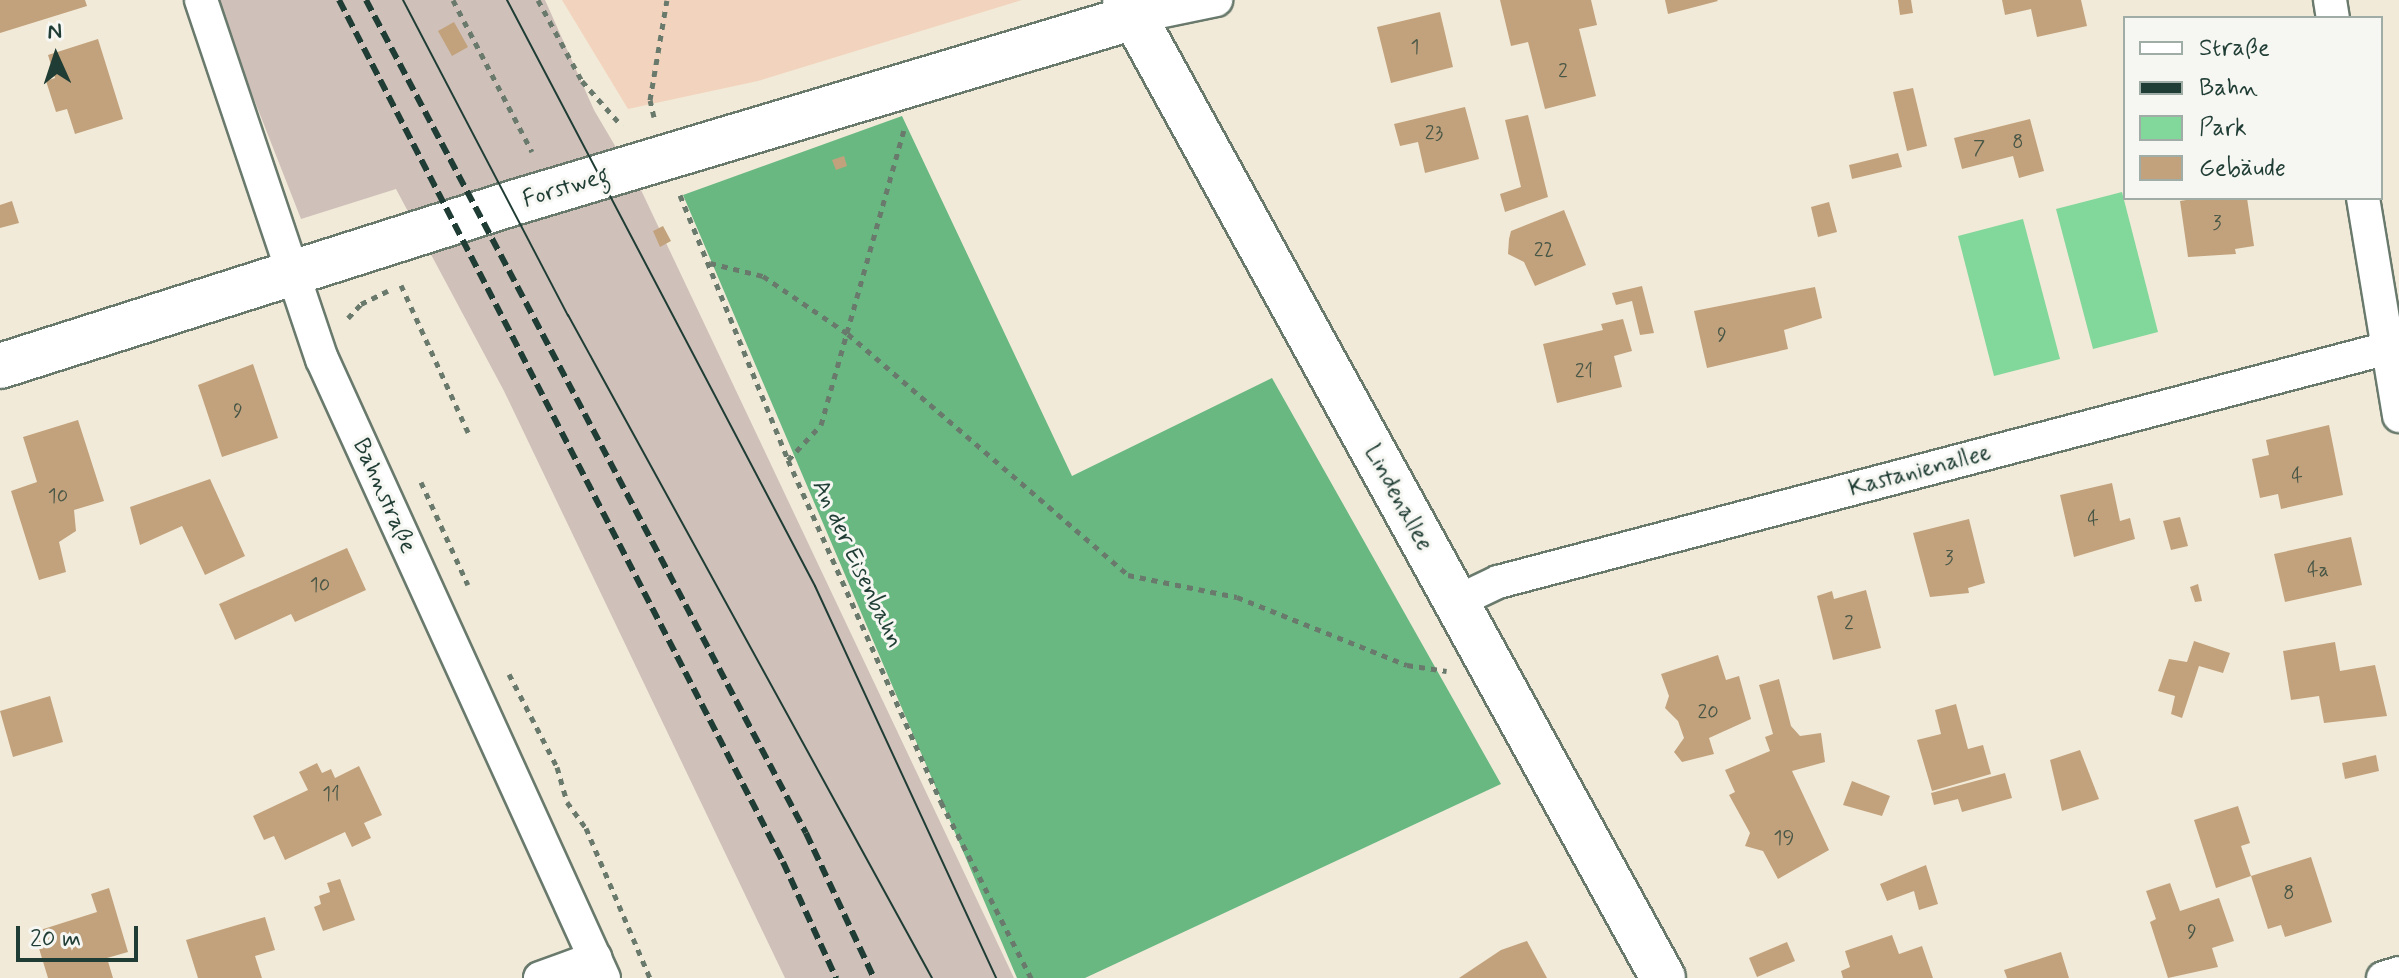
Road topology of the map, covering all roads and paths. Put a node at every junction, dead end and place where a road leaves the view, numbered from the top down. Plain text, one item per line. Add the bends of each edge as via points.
1 (201, 0) edge
2 (453, 0) edge
3 (538, 0) edge
4 (667, 0) edge
5 (1216, 0) edge
6 (1130, 8) edge
7 (620, 124) dead end
8 (901, 132) dead end
9 (661, 140) junction
10 (532, 152) dead end
11 (2363, 200) edge
12 (709, 263) junction
13 (295, 273) junction
14 (346, 324) dead end
15 (848, 334) junction
16 (2388, 348) junction
17 (0, 366) edge
18 (2399, 416) edge
19 (468, 432) dead end
20 (788, 460) junction
21 (417, 477) dead end
22 (471, 593) dead end
23 (1456, 602) junction
24 (507, 669) dead end
25 (1453, 672) dead end
26 (600, 968) edge
27 (2399, 973) edge
28 (540, 978) edge
29 (650, 978) edge
30 (1031, 978) edge
31 (1663, 978) edge
32 (2383, 978) edge

1 - 13 street, Bahnstraße
2 - 10 path
3 - 7 path via 582,81
4 - 9 path, An der Eisenbahn via 650,100
5 - 6 street
6 - 9 main road, Forstweg
6 - 23 main road, Lindenallee
8 - 15 path
9 - 12 path, An der Eisenbahn
9 - 13 main road, Forstweg
11 - 16 street
12 - 15 path via 763,276
12 - 20 path, An der Eisenbahn
13 - 17 main road, Forstweg
13 - 26 street, Bahnstraße via 322,359
14 - 19 path via 361,304 403,285
15 - 20 path via 821,425
15 - 25 path via 1128,575 1237,597 1407,665
16 - 18 street
16 - 23 street, Kastanienallee via 1498,582
20 - 30 path, An der Eisenbahn via 941,802
21 - 22 path via 463,566
23 - 31 main road, Lindenallee
24 - 29 path via 557,767 567,802 586,828
26 - 28 street
27 - 32 street

